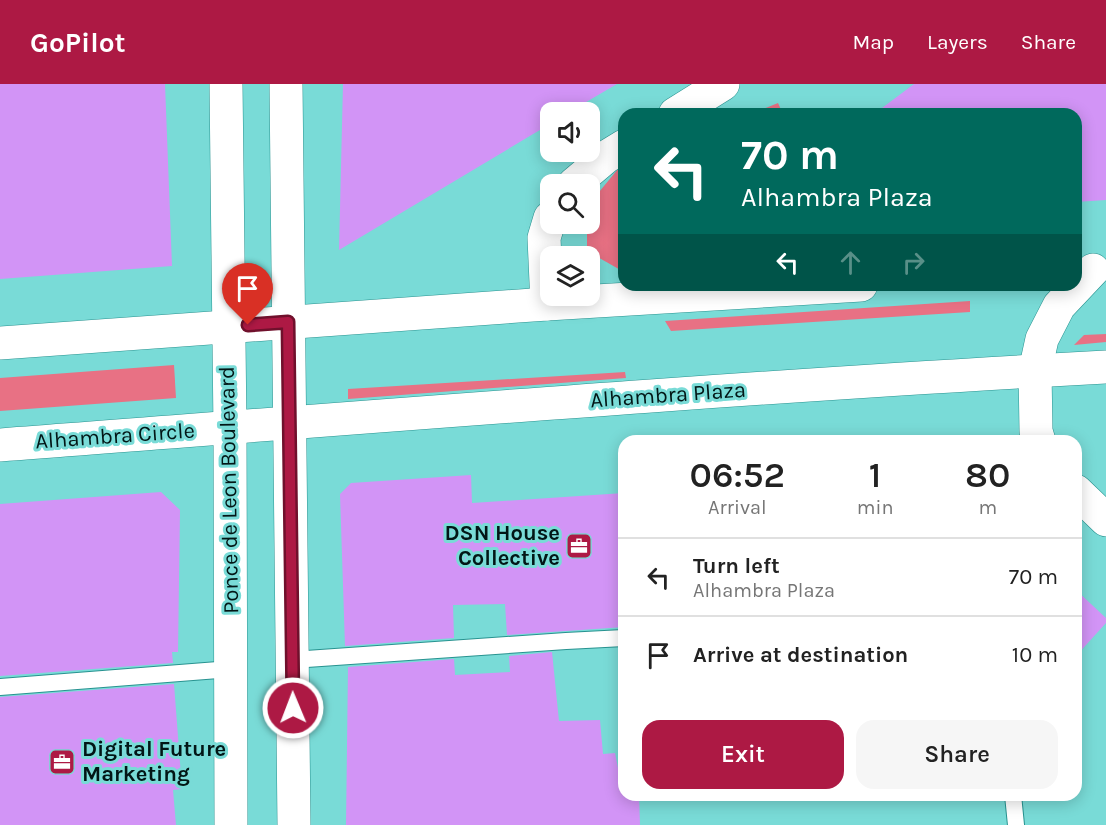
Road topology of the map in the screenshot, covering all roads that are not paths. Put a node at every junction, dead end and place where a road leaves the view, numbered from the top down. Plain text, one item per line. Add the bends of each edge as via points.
1 (226, 84) edge
2 (286, 84) edge
3 (723, 84) edge
4 (685, 108) edge
5 (618, 150) edge
6 (586, 174) edge
7 (762, 291) edge
8 (1073, 291) edge
9 (600, 301) edge
10 (540, 304) edge
11 (288, 322) junction
12 (227, 326) junction
13 (0, 343) edge
14 (1106, 367) edge
15 (1035, 371) junction
16 (289, 422) junction
17 (230, 428) junction
18 (1037, 435) edge
19 (0, 445) edge
20 (1082, 497) edge
21 (1106, 520) edge
22 (618, 638) edge
23 (292, 660) junction
24 (231, 669) junction
25 (0, 687) edge
26 (1014, 801) edge
27 (231, 825) edge
28 (294, 825) edge
29 (1016, 825) edge

1 - 12 street, Ponce de Leon Boulevard
2 - 11 street
3 - 4 street
5 - 6 street
7 - 9 street
8 - 15 street via 1059,306 1042,339
10 - 11 street
11 - 12 street
11 - 16 street
12 - 13 street
12 - 17 street, Ponce de Leon Boulevard
14 - 15 street, Alhambra Plaza
15 - 16 street, Alhambra Plaza
15 - 18 street
16 - 17 street, Alhambra Plaza
16 - 23 street
17 - 19 street, Alhambra Circle
17 - 24 street, Ponce de Leon Boulevard
20 - 21 street
22 - 23 lane
23 - 28 street
24 - 25 lane
24 - 27 street, Ponce de Leon Boulevard
26 - 29 lane

